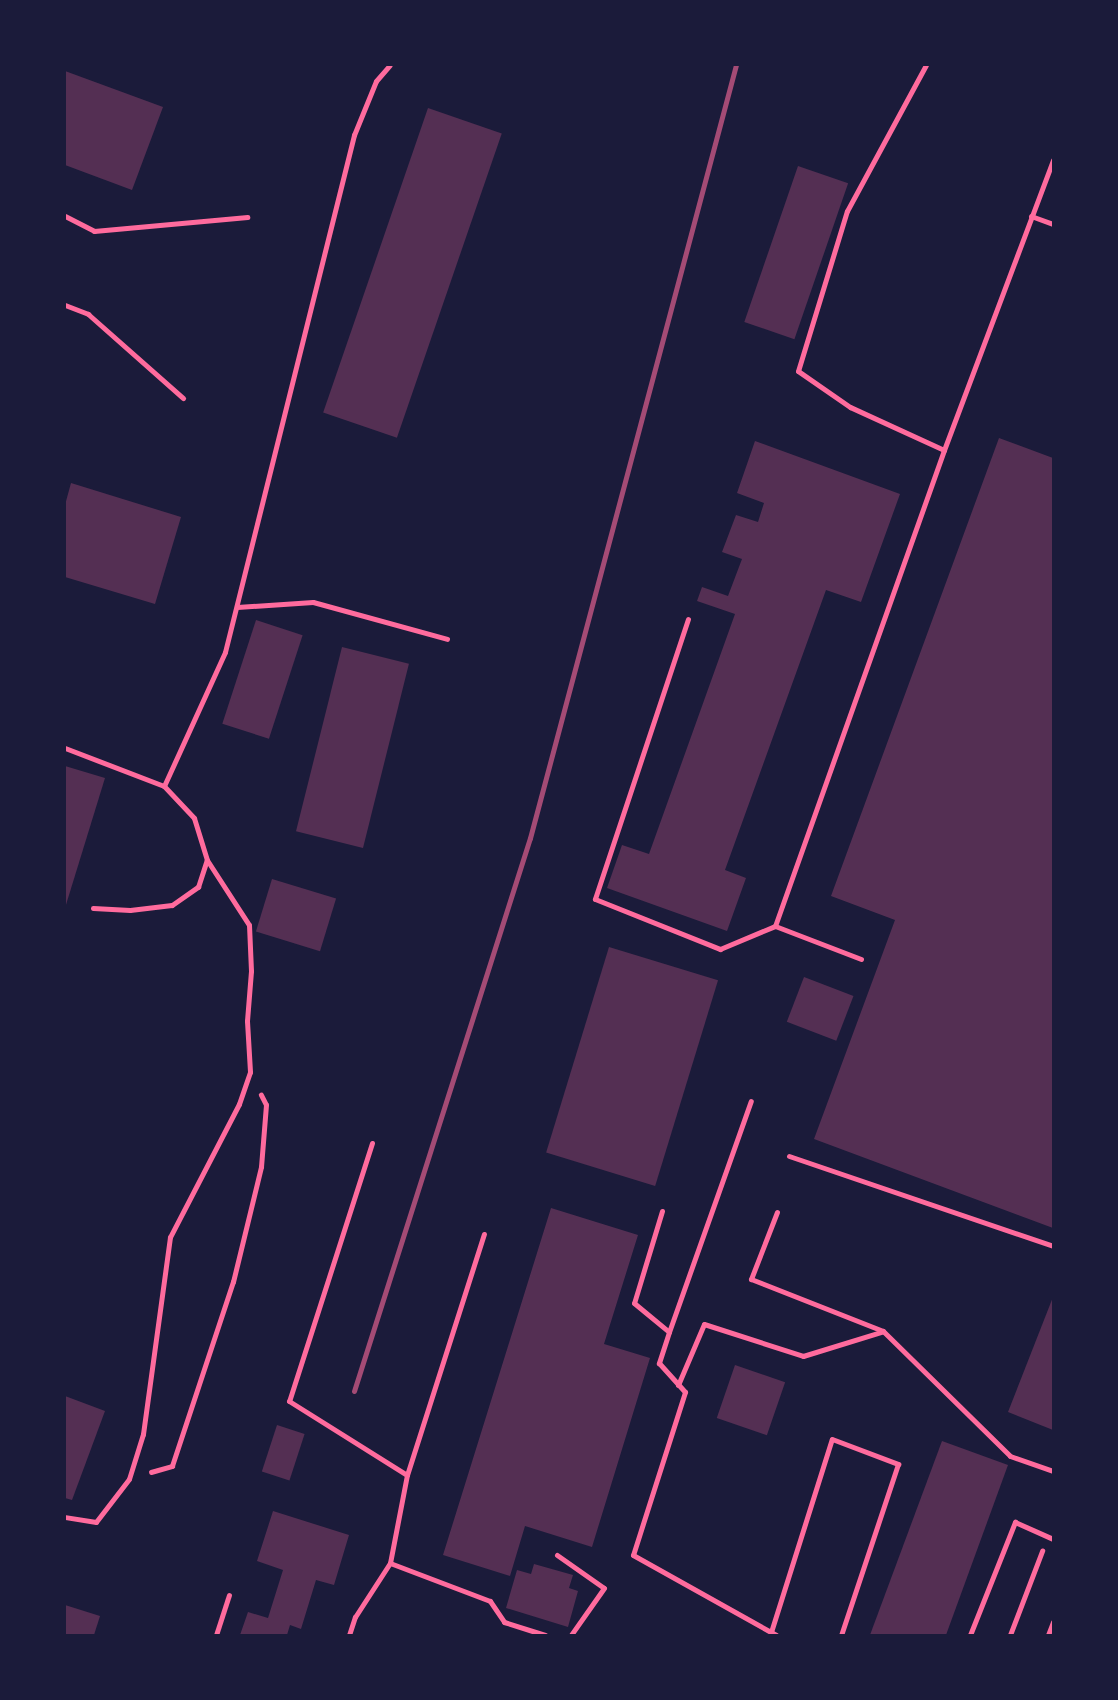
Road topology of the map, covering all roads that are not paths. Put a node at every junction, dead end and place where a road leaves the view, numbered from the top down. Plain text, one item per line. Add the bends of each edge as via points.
1 (390, 65) edge
2 (926, 65) edge
3 (1053, 160) edge
4 (65, 216) edge
5 (1031, 216) junction
6 (247, 217) dead end
7 (1053, 224) edge
8 (65, 305) edge
9 (183, 398) dead end
10 (944, 450) junction
11 (237, 607) junction
12 (688, 619) dead end
13 (447, 639) dead end
14 (65, 748) edge
15 (164, 786) junction
16 (207, 860) junction
17 (93, 908) dead end
18 (775, 926) junction
19 (862, 959) dead end
20 (751, 1101) dead end
21 (372, 1143) dead end
22 (789, 1156) dead end
23 (662, 1212) dead end
24 (777, 1212) dead end
25 (484, 1234) dead end
26 (1053, 1246) edge
27 (883, 1331) junction
28 (669, 1332) junction
29 (678, 1385) junction
30 (1053, 1471) edge
31 (408, 1475) junction
32 (65, 1517) edge
33 (1050, 1538) edge
34 (556, 1555) dead end
35 (390, 1563) junction
36 (229, 1595) dead end
37 (1053, 1622) edge
38 (773, 1634) edge
39 (216, 1635) edge
40 (349, 1635) edge
41 (545, 1635) edge
42 (571, 1635) edge
43 (841, 1635) edge
44 (970, 1635) edge
45 (1048, 1635) edge

1 - 11 lane via 376,81 354,135
2 - 10 lane via 847,211 798,371 850,407
3 - 5 lane
4 - 6 lane via 94,230
5 - 7 lane
5 - 10 lane
8 - 9 lane via 88,314
10 - 18 lane
11 - 13 lane via 313,602
11 - 15 lane via 225,652
12 - 18 lane via 595,900 720,948
14 - 15 lane
15 - 16 lane via 194,818
16 - 17 lane via 198,887 172,905 130,911
16 - 32 lane via 249,925 250,1072 239,1104 170,1237 142,1434 129,1479 96,1522
18 - 19 lane
20 - 28 lane
21 - 31 lane via 289,1401
22 - 26 lane
23 - 28 lane via 634,1303
24 - 27 lane via 751,1279
25 - 31 lane
27 - 29 lane via 803,1356 704,1324
27 - 30 lane via 1010,1456
28 - 29 lane via 659,1363
29 - 38 lane via 685,1392 633,1555
31 - 35 lane
33 - 44 lane via 1015,1522
34 - 42 lane via 604,1588
35 - 40 lane via 355,1617
35 - 41 lane via 490,1601 504,1622
36 - 39 lane
37 - 45 lane
38 - 43 lane via 832,1439 898,1464

